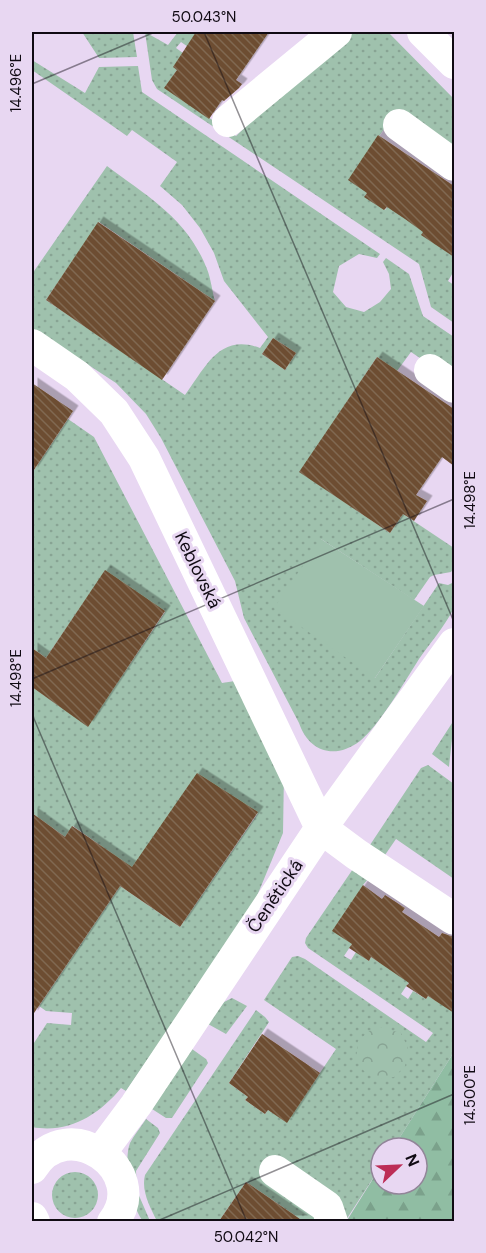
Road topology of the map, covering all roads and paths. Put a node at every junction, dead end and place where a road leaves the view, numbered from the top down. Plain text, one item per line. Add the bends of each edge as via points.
1 (336, 32) edge
2 (423, 32) edge
3 (454, 63) edge
4 (228, 121) dead end
5 (399, 125) dead end
6 (454, 165) edge
7 (32, 345) edge
8 (454, 644) edge
9 (321, 828) junction
10 (454, 919) edge
11 (101, 1152) junction
12 (32, 1166) edge
13 (275, 1171) dead end
14 (32, 1218) edge
15 (34, 1221) edge
16 (116, 1221) edge
17 (332, 1221) edge

1 - 4 street
2 - 3 street
5 - 6 street
7 - 9 street, Keblovská via 77,376 114,412 144,458
8 - 9 street, Čenětická
9 - 10 street
9 - 11 street, Čenětická
11 - 12 street via 88,1146 60,1146
11 - 16 street via 120,1176 123,1191
13 - 17 street via 327,1207
14 - 15 street

